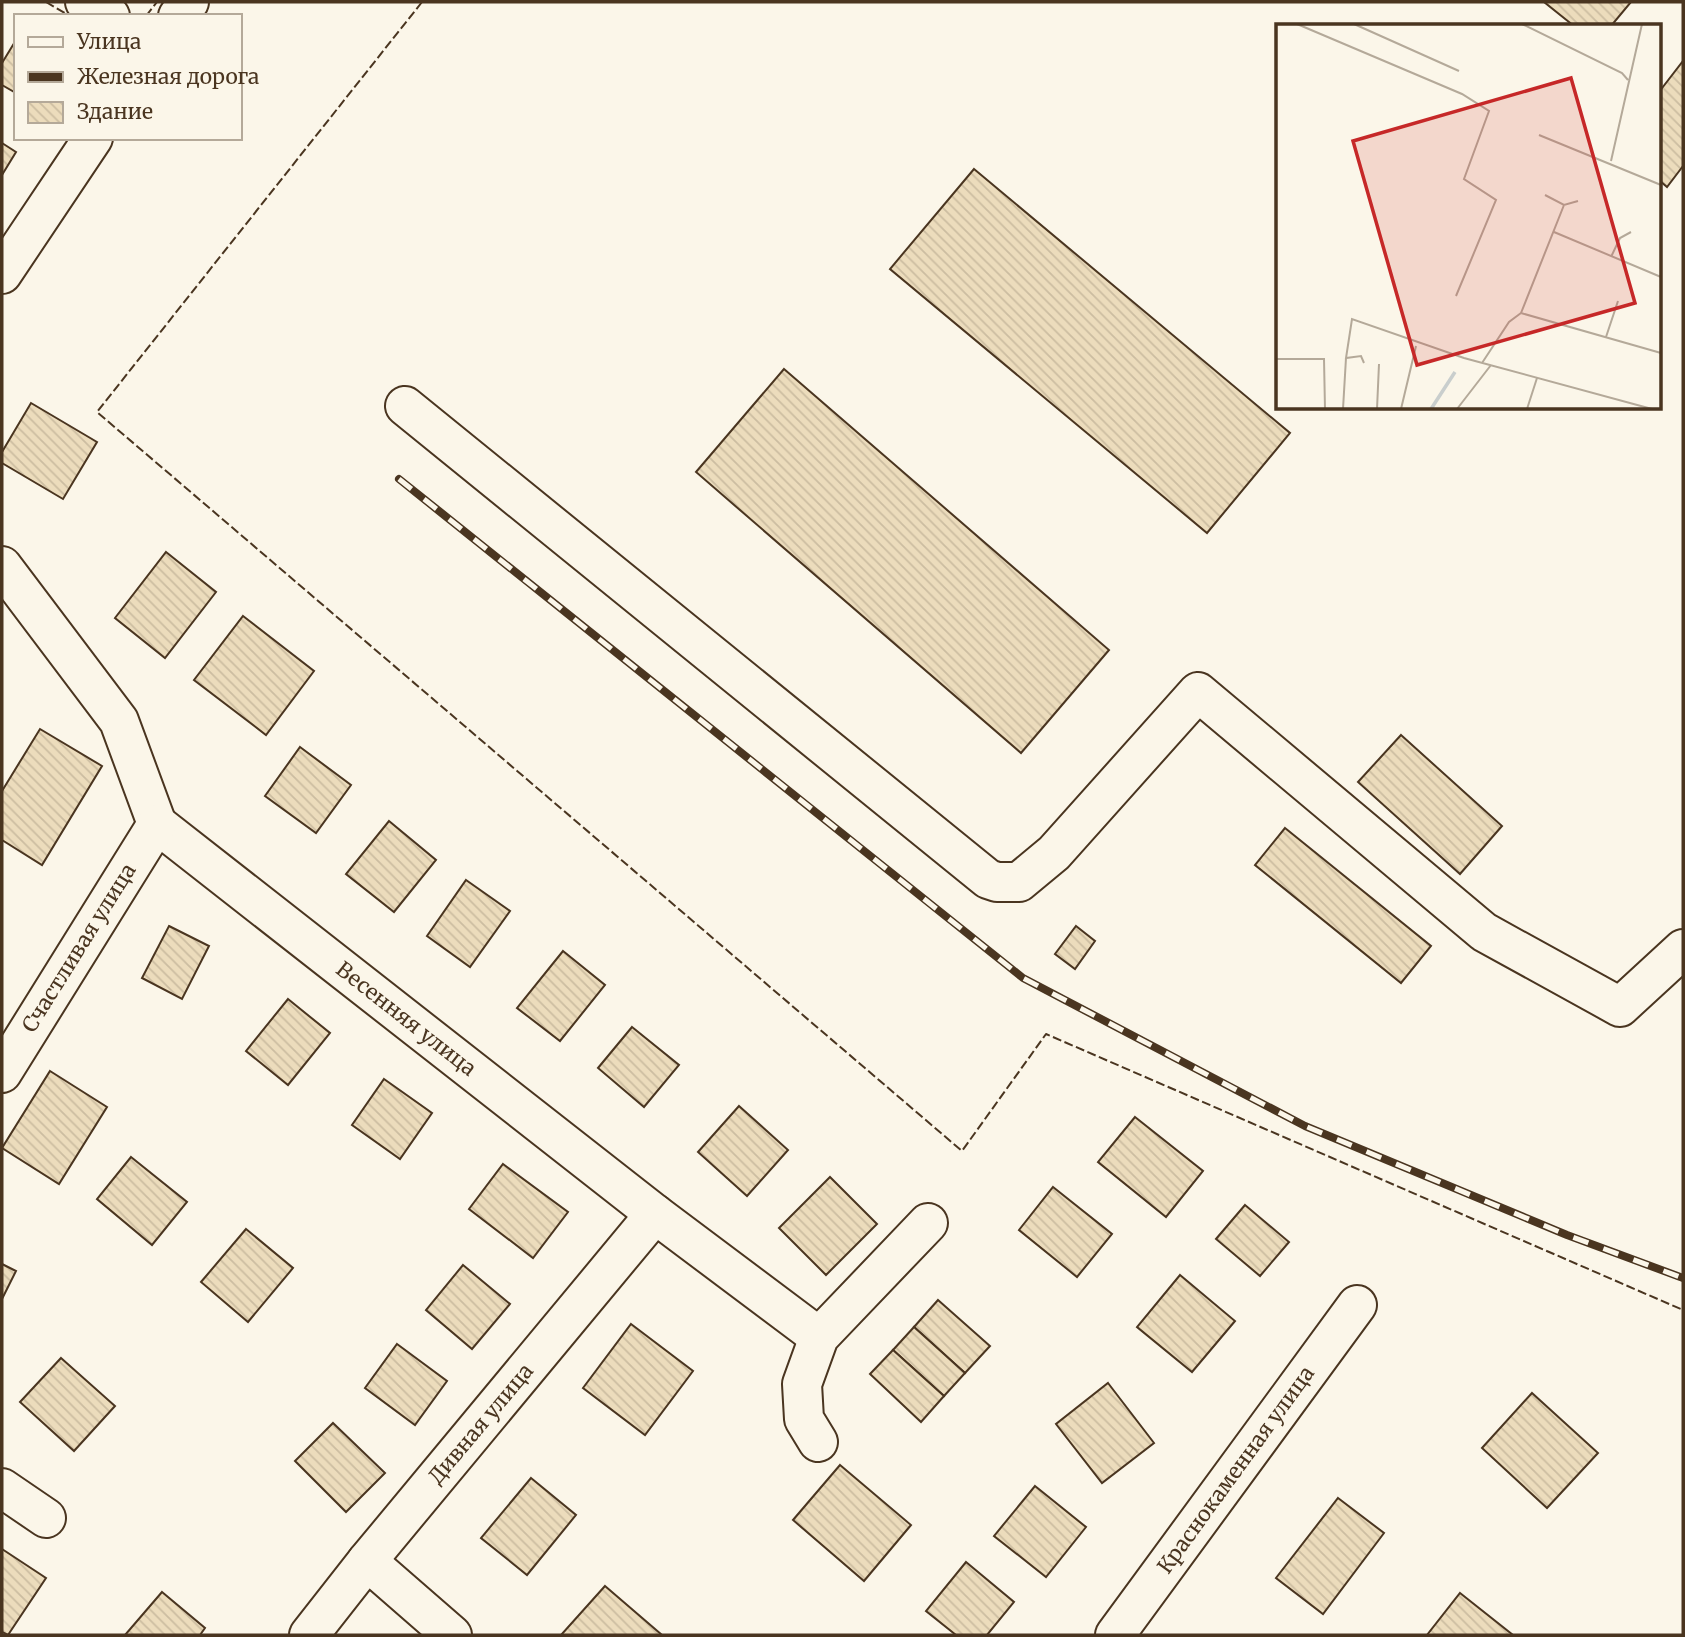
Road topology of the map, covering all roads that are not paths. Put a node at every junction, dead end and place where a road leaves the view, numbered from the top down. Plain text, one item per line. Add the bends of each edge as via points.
1 (85, 2) edge
2 (106, 14) edge
3 (92, 140) edge
4 (2, 274) edge
5 (405, 406) dead end
6 (2, 566) edge
7 (157, 824) junction
8 (1683, 949) edge
9 (2, 1073) edge
10 (655, 1214) junction
11 (928, 1223) dead end
12 (1357, 1306) dead end
13 (819, 1337) junction
14 (818, 1442) dead end
15 (2, 1488) edge
16 (46, 1518) dead end
17 (366, 1561) junction
18 (309, 1635) edge
19 (452, 1635) edge
20 (1115, 1635) edge

1 - 2 street
3 - 4 street
5 - 8 street via 997,883 1019,882 1054,853 1198,692 1484,932 1620,1007
6 - 7 street via 119,721
7 - 9 street, Счастливая улица
7 - 10 street, Весенняя улица
10 - 13 street, Весенняя улица
10 - 17 street, Дивная улица
11 - 13 street
12 - 20 street, Краснокаменная улица
13 - 14 street via 802,1384 804,1419
15 - 16 street
17 - 18 street, Дивная улица
17 - 19 street

